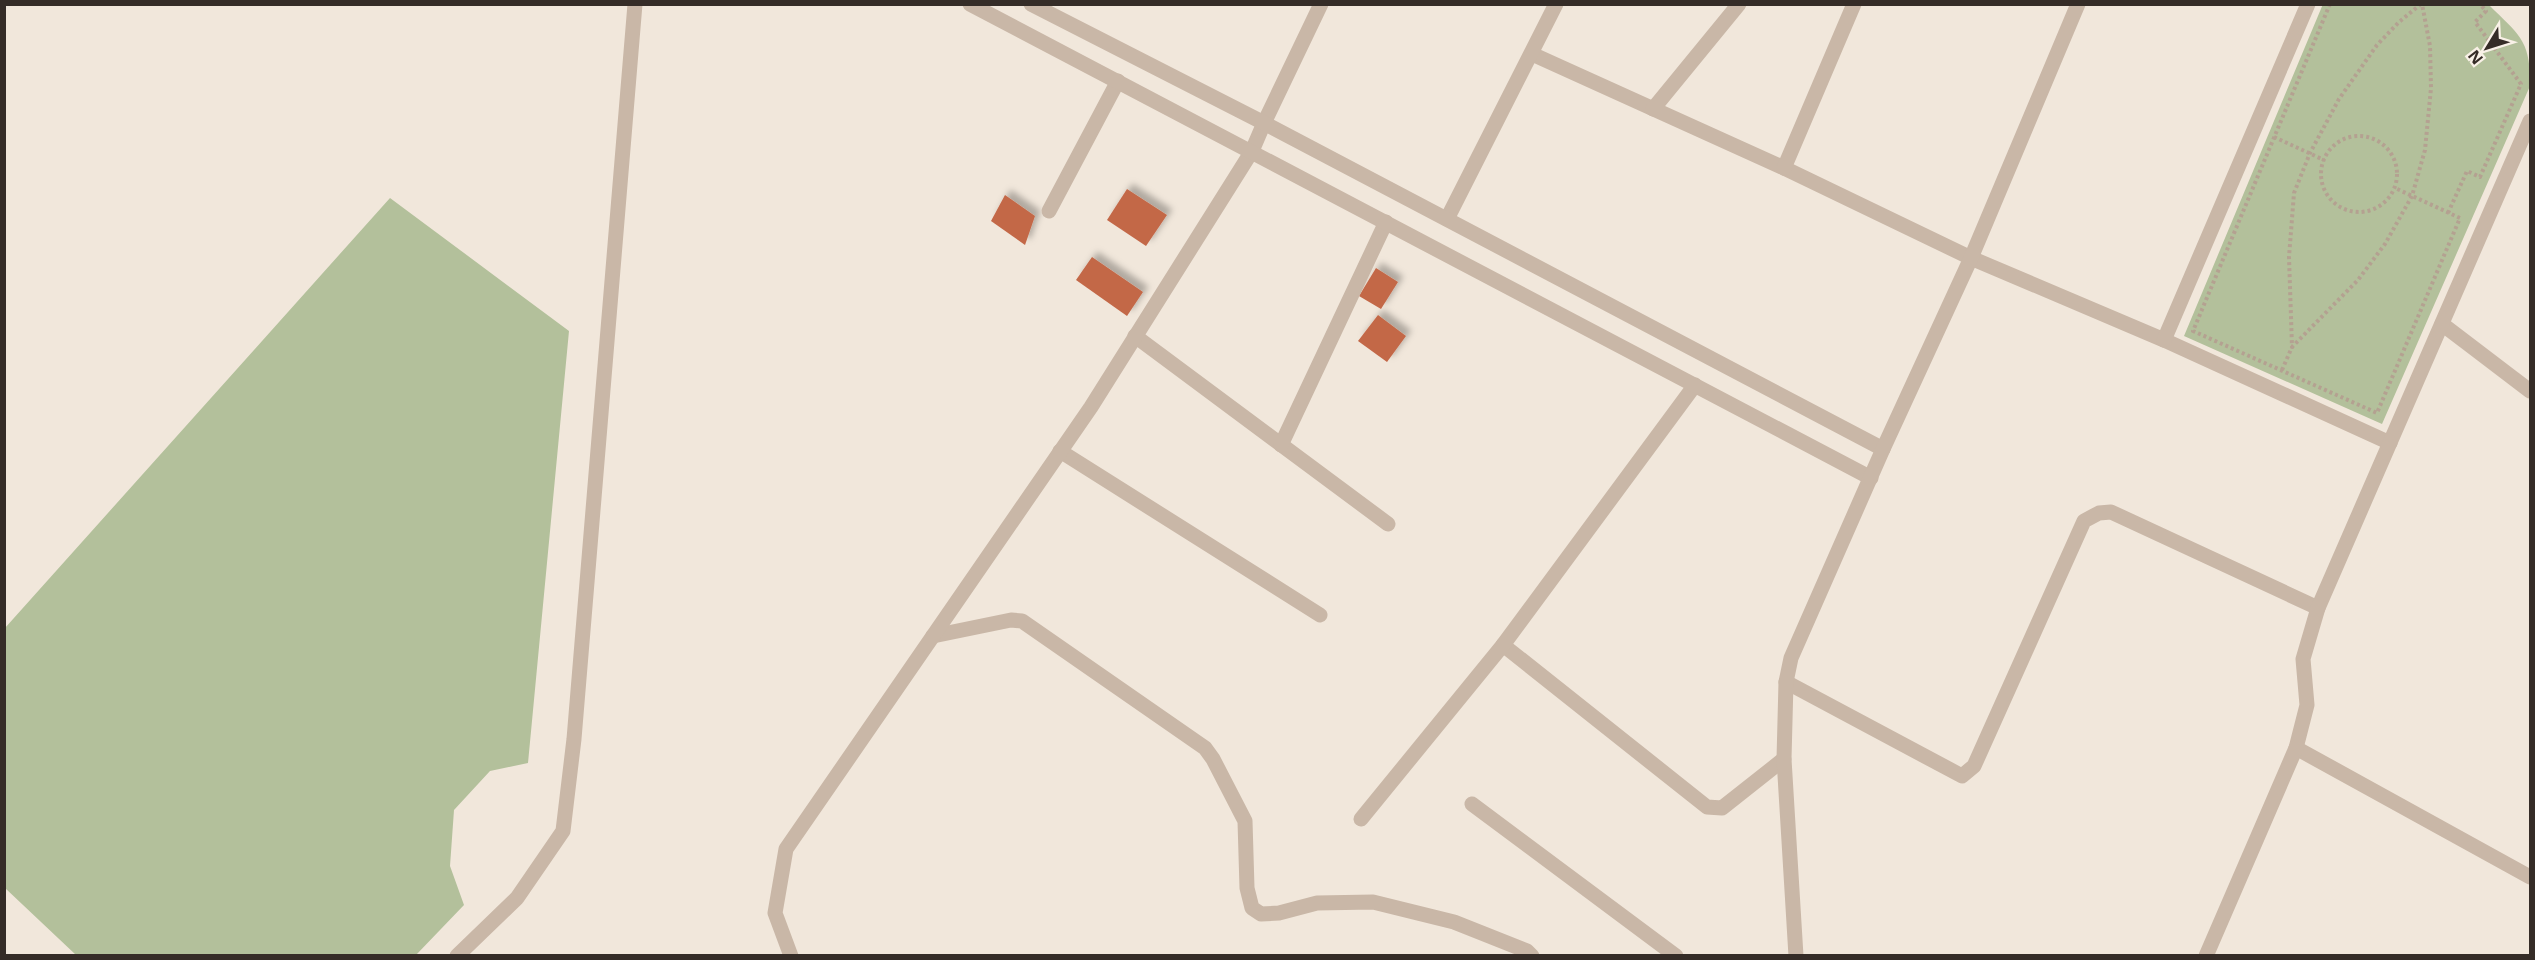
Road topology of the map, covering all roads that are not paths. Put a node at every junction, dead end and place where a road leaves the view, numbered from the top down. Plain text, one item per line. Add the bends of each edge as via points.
1 (635, 4) edge
2 (970, 4) edge
3 (1031, 4) edge
4 (1321, 4) edge
5 (1556, 4) edge
6 (1738, 4) edge
7 (1854, 4) edge
8 (2078, 4) edge
9 (2308, 4) edge
10 (1532, 54) junction
11 (1118, 81) junction
12 (1653, 109) junction
13 (2530, 121) edge
14 (1264, 123) junction
15 (1252, 151) junction
16 (1784, 168) junction
17 (1049, 211) dead end
18 (1447, 219) junction
19 (1386, 222) junction
20 (1971, 258) junction
21 (2442, 324) junction
22 (1135, 336) junction
23 (2164, 340) junction
24 (1695, 385) junction
25 (2530, 391) edge
26 (2390, 443) junction
27 (1281, 445) junction
28 (1883, 449) junction
29 (1060, 451) junction
30 (1871, 478) junction
31 (1388, 524) dead end
32 (2318, 608) junction
33 (1320, 615) dead end
34 (933, 636) junction
35 (1503, 645) junction
36 (1786, 682) junction
37 (2296, 748) junction
38 (1784, 759) junction
39 (1472, 804) dead end
40 (1361, 819) dead end
41 (2530, 877) edge
42 (457, 956) edge
43 (791, 956) edge
44 (1533, 956) edge
45 (1676, 956) edge
46 (1796, 956) edge
47 (2206, 956) edge

1 - 42 street via 563,831 517,897
2 - 11 street
3 - 14 street
4 - 14 street
5 - 10 street
6 - 12 street
7 - 16 street
8 - 20 street
9 - 23 street
10 - 12 street
10 - 18 street
11 - 15 street
11 - 17 street
12 - 16 street
13 - 21 street
14 - 15 street
14 - 18 street
15 - 19 street
15 - 22 street
16 - 20 street
18 - 28 street
19 - 24 street
19 - 27 street
20 - 23 street
20 - 28 street
21 - 25 street
21 - 26 street
22 - 27 street
22 - 29 street
23 - 26 street
24 - 30 street
24 - 35 street
26 - 32 street
27 - 31 street
28 - 30 street
29 - 33 street
29 - 34 street
30 - 36 street via 1791,658
32 - 36 street via 2111,512 2084,521 1974,766 1962,776
32 - 37 street via 2303,659 2307,705
34 - 43 street via 786,849 775,913
34 - 44 street via 1022,621 1205,748 1245,821 1247,888 1252,908 1261,914 1317,903 1373,902 1454,922
35 - 38 street via 1707,807 1722,808
35 - 40 street
36 - 38 street
37 - 41 street
37 - 47 street
38 - 46 street
39 - 45 street

